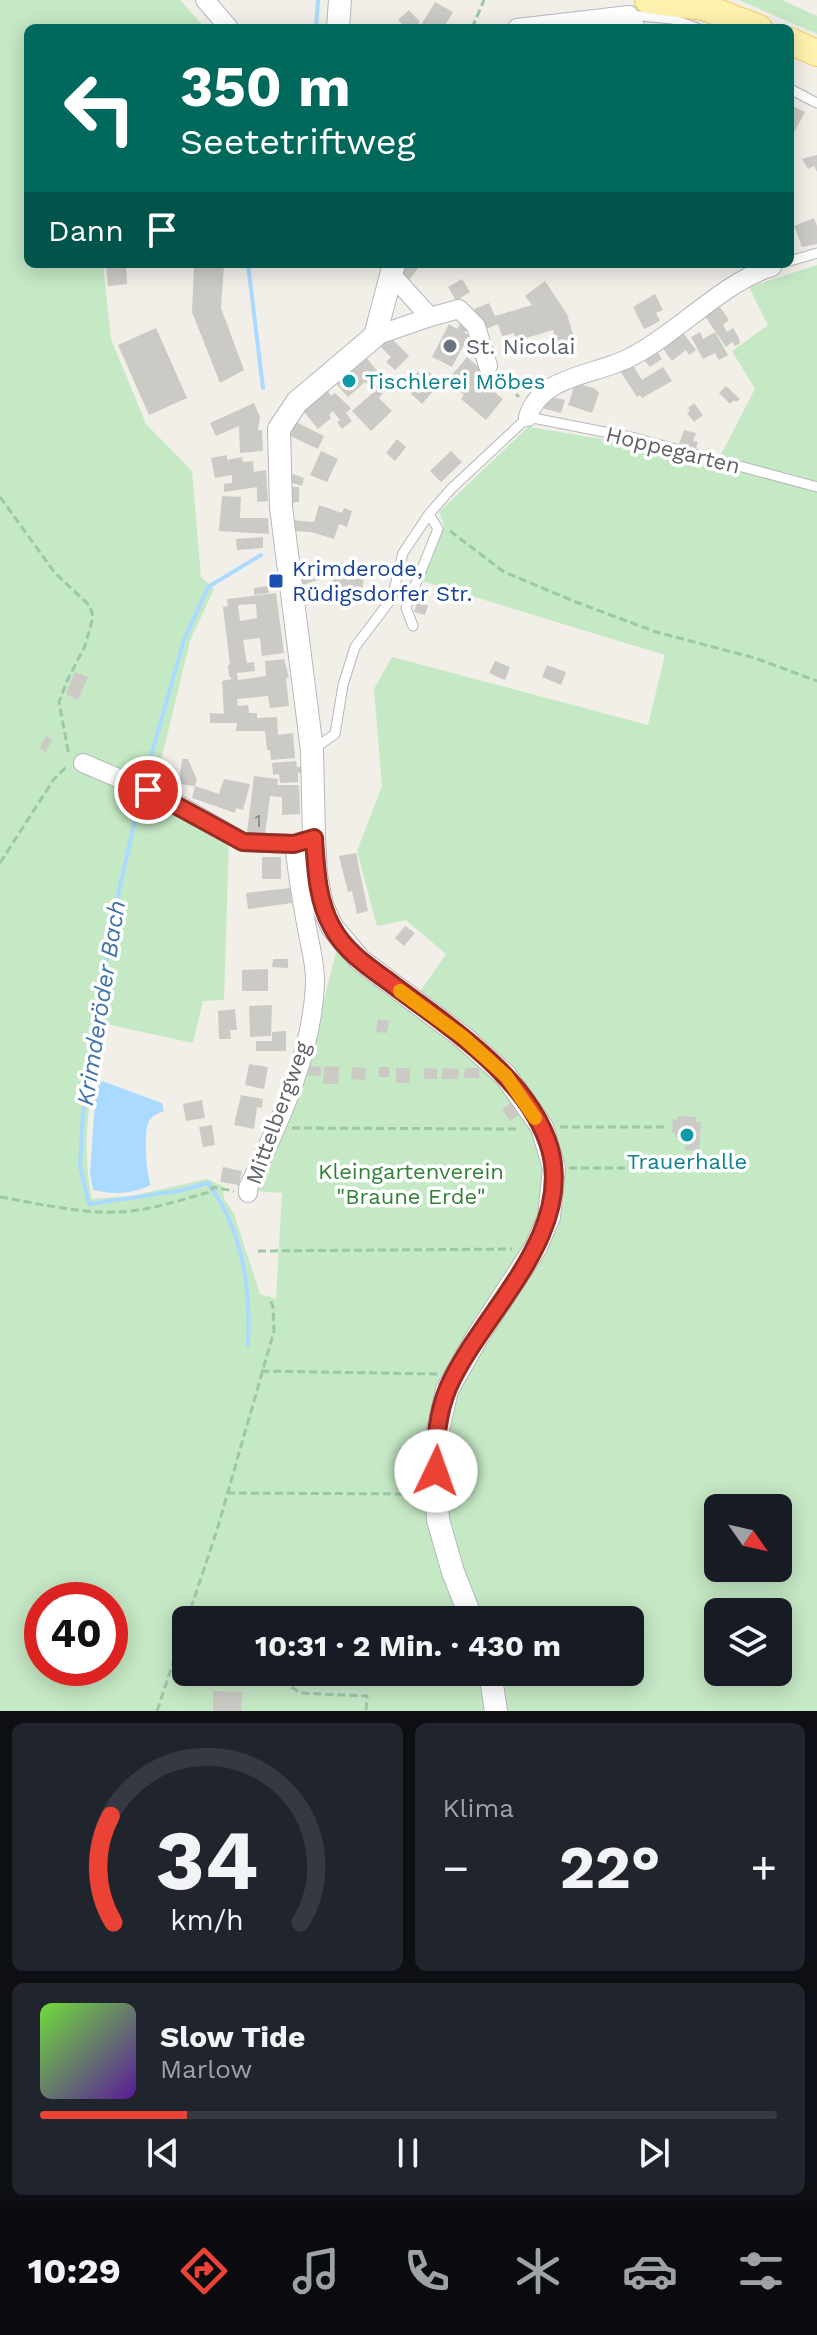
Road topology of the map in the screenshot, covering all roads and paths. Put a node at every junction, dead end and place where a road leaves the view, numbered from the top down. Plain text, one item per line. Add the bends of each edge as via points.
1 (205, 0) edge
2 (340, 0) edge
3 (484, 0) edge
4 (678, 1) edge
5 (638, 14) edge
6 (731, 22) edge
7 (226, 24) edge
8 (338, 24) edge
9 (474, 24) edge
10 (552, 24) edge
11 (686, 24) edge
12 (794, 43) edge
13 (817, 53) edge
14 (794, 91) edge
15 (817, 103) edge
16 (817, 253) edge
17 (794, 260) edge
18 (750, 268) edge
19 (392, 269) edge
20 (430, 317) junction
21 (375, 336) junction
22 (488, 366) joint
23 (529, 413) junction
24 (817, 487) edge
25 (0, 497) edge
26 (429, 514) junction
27 (438, 529) junction
28 (413, 626) dead end
29 (817, 681) edge
30 (312, 750) junction
31 (83, 763) dead end
32 (304, 841) junction
33 (0, 863) edge
34 (542, 1127) junction
35 (667, 1127) dead end
36 (276, 1128) junction
37 (554, 1168) junction
38 (728, 1168) dead end
39 (211, 1190) dead end
40 (248, 1193) dead end
41 (0, 1197) edge
42 (536, 1247) junction
43 (258, 1251) dead end
44 (269, 1297) dead end
45 (461, 1365) junction
46 (261, 1371) junction
47 (227, 1493) junction
48 (437, 1494) junction
49 (192, 1606) edge
50 (467, 1606) edge
51 (172, 1666) edge
52 (290, 1686) edge
53 (492, 1686) edge
54 (157, 1711) edge
55 (366, 1711) edge
56 (496, 1711) edge

1 - 7 street
2 - 8 street
3 - 9 path
4 - 5 main road
4 - 6 main road
5 - 10 street
5 - 11 lane
12 - 13 main road
14 - 15 lane
16 - 17 lane
18 - 23 street via 657,342 628,359 547,389
19 - 20 street
19 - 21 street
20 - 21 street
20 - 22 street via 459,309 476,326
21 - 30 street via 297,402 279,429 281,507
22 - 23 path
23 - 24 lane, Hoppegarten
23 - 26 lane
25 - 33 path via 55,573 90,606 93,617 59,702 70,764 54,779
26 - 27 lane
26 - 30 lane via 403,553 392,598 355,647 335,734
27 - 28 lane via 406,608
27 - 29 path via 445,527 504,572 576,602
30 - 32 street
31 - 32 street via 142,787 243,842
32 - 34 street via 322,905 344,944 506,1076
32 - 36 street, Mittelbergweg via 316,982 295,1080
34 - 35 path
34 - 36 path
34 - 37 street
36 - 40 street, Mittelbergweg
37 - 38 path
37 - 42 street via 549,1217
39 - 41 path via 131,1211 92,1213
42 - 43 path
42 - 45 street
44 - 46 path via 274,1331
45 - 46 path via 439,1374
45 - 48 street via 447,1390 434,1448
46 - 47 path
47 - 48 path
47 - 49 path
48 - 50 street via 442,1533
51 - 54 path
52 - 55 path via 300,1693 367,1696
53 - 56 street

